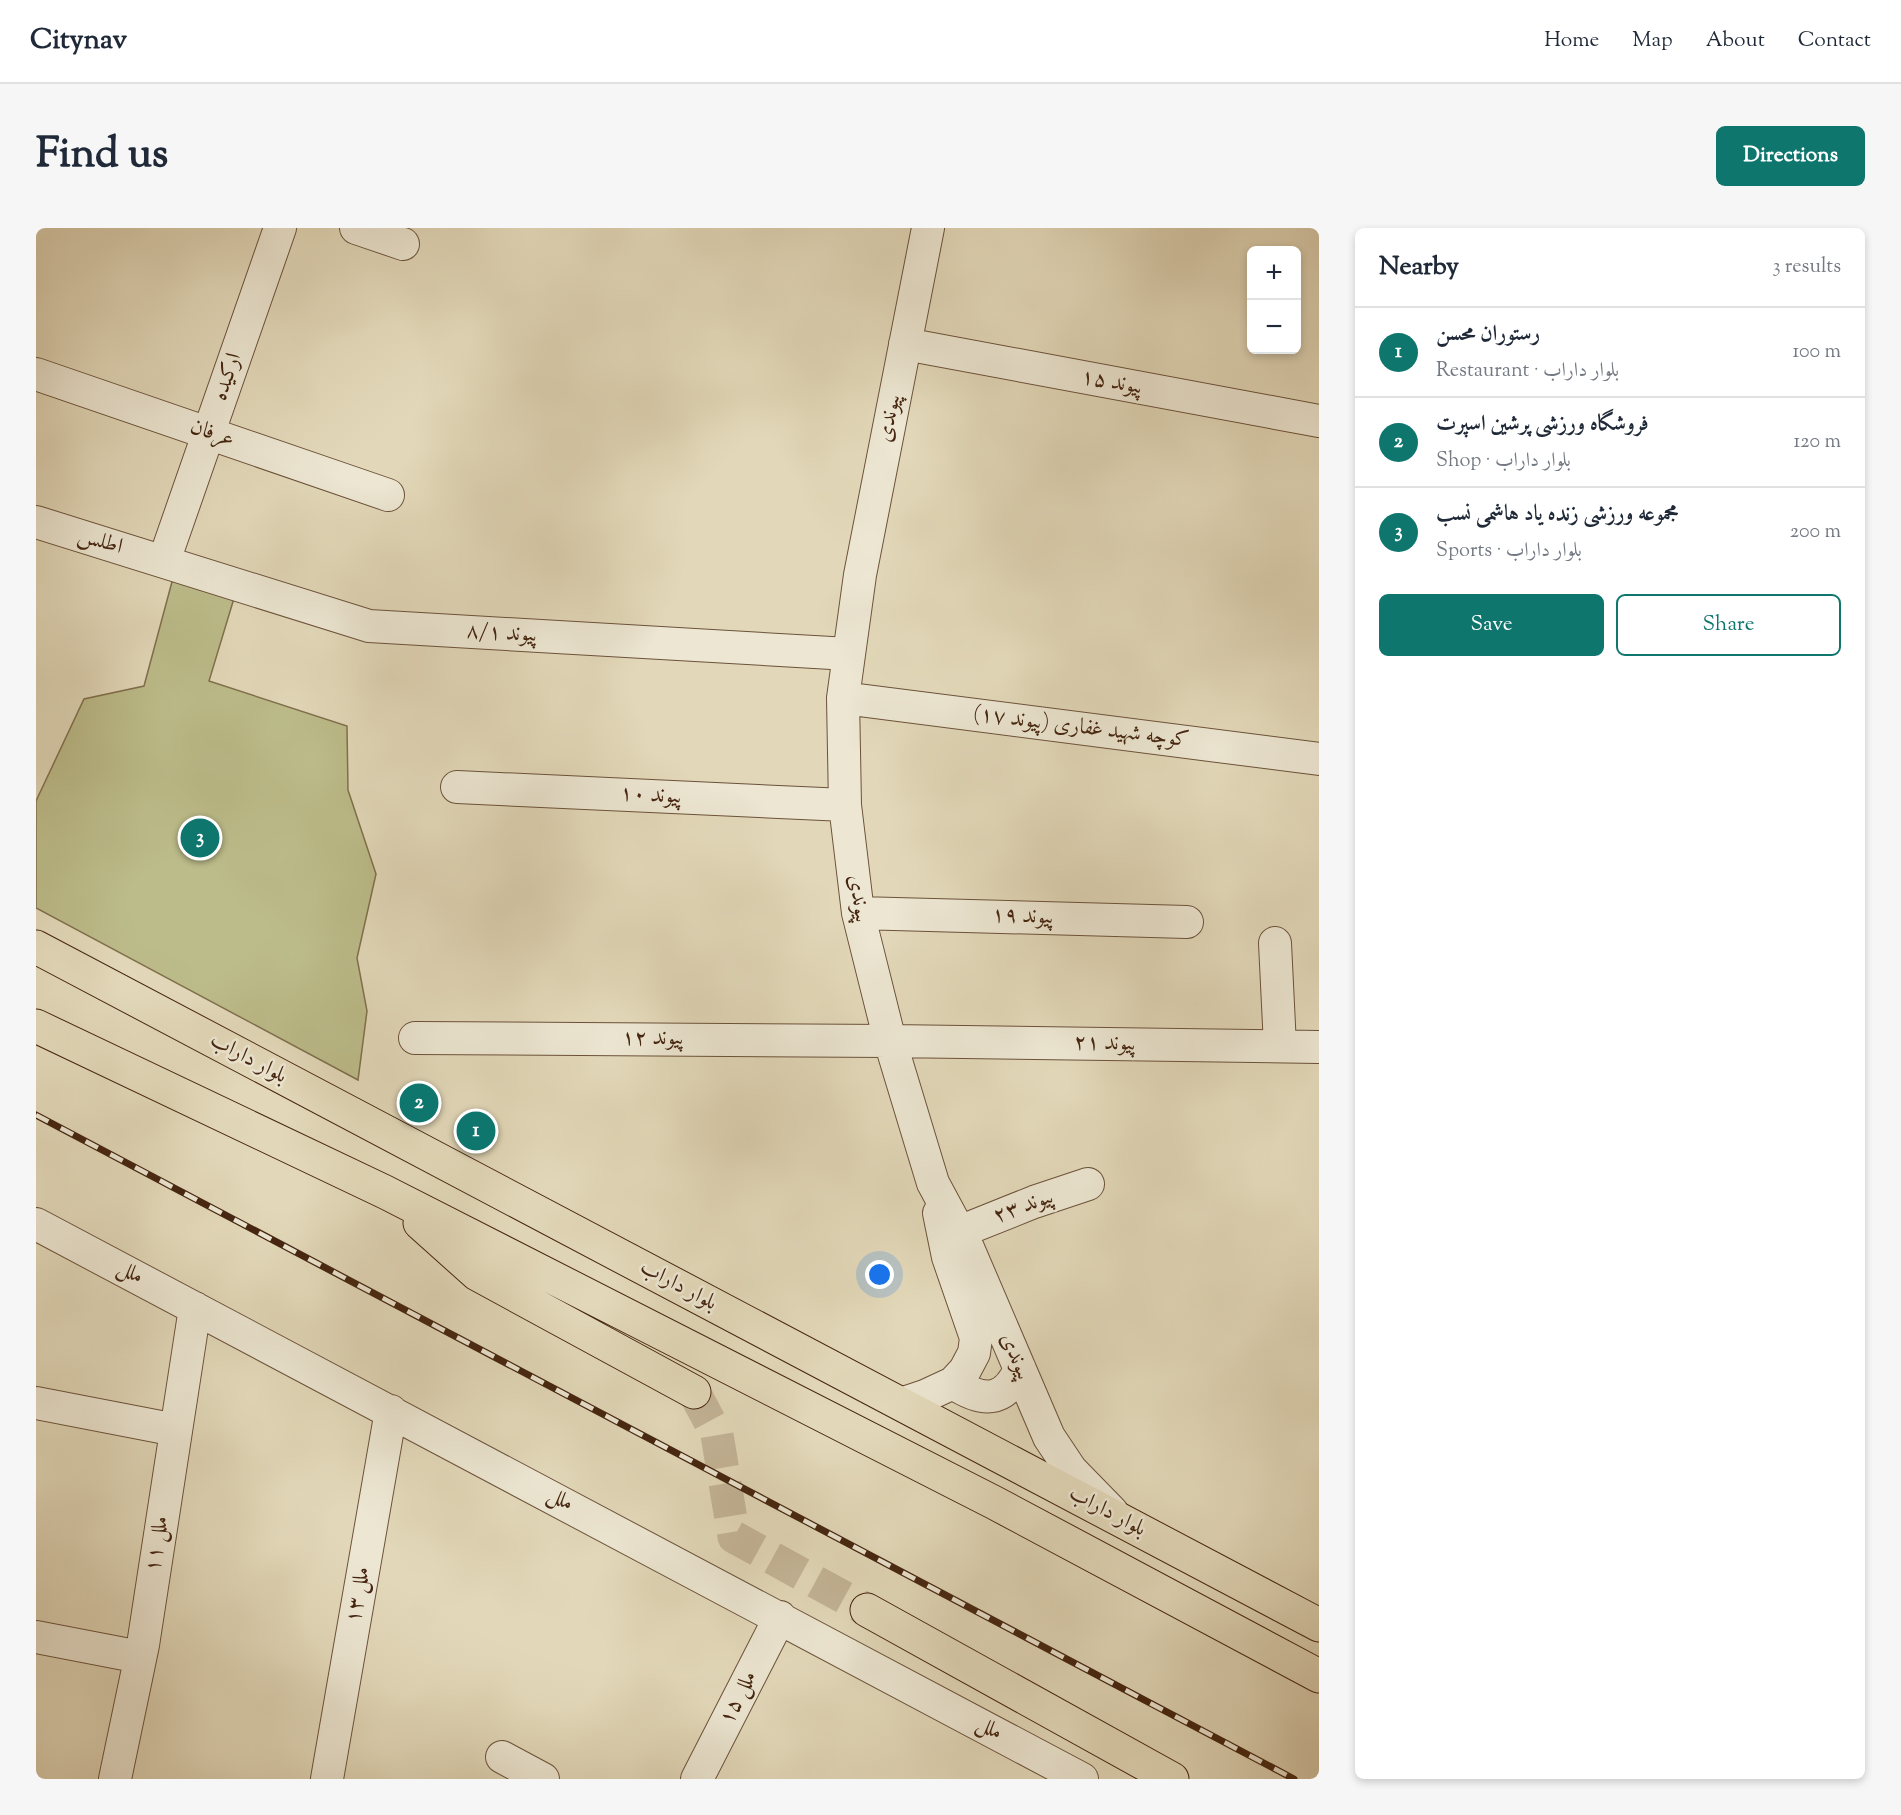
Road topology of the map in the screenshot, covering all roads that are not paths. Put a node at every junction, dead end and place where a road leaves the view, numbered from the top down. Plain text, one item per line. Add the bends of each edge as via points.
1 (280, 228) edge
2 (356, 228) edge
3 (928, 228) edge
4 (403, 244) dead end
5 (905, 344) junction
6 (36, 374) edge
7 (1319, 421) edge
8 (208, 433) junction
9 (388, 495) dead end
10 (36, 522) edge
11 (164, 561) junction
12 (849, 654) junction
13 (843, 698) junction
14 (1319, 759) edge
15 (457, 787) dead end
16 (845, 805) junction
17 (858, 913) junction
18 (1187, 922) dead end
19 (1275, 943) dead end
20 (36, 947) edge
21 (36, 1026) edge
22 (415, 1038) dead end
23 (890, 1041) junction
24 (1280, 1046) junction
25 (1319, 1047) edge
26 (933, 1183) junction
27 (1088, 1184) dead end
28 (385, 1192) junction
29 (36, 1224) edge
30 (959, 1232) junction
31 (195, 1308) junction
32 (1020, 1369) junction
33 (953, 1383) junction
34 (694, 1392) tunnel mouth
35 (36, 1402) edge
36 (901, 1404) junction
37 (391, 1411) junction
38 (176, 1430) junction
39 (1118, 1518) junction
40 (867, 1610) tunnel mouth
41 (780, 1617) junction
42 (1319, 1625) edge
43 (36, 1637) edge
44 (140, 1657) junction
45 (1319, 1676) edge
46 (502, 1757) dead end
47 (115, 1779) edge
48 (327, 1779) edge
49 (543, 1779) edge
50 (697, 1779) edge
51 (1082, 1779) edge
52 (1172, 1779) edge

1 - 8 street, ارکیده
2 - 4 street
3 - 5 street, پیوندی
5 - 7 street, پیوند ۱۵
5 - 12 street, پیوندی via 860,575
6 - 8 street, عرفان
8 - 9 street, عرفان
8 - 11 street, ارکیده
10 - 11 street, اطلس
11 - 12 street, پیوند ۸/۱ via 369,626
12 - 13 street, پیوندی
13 - 14 street, کوچه شهید غفاری (پیوند ۱۷)
13 - 16 street, پیوندی
15 - 16 street, پیوند ۱۰
16 - 17 street, پیوندی
17 - 18 street, پیوند ۱۹
17 - 23 street, پیوندی
19 - 24 street
20 - 36 main road, بلوار داراب
21 - 28 main road, بلوار داراب
22 - 23 street, پیوند ۱۲
23 - 24 street, پیوند ۲۱
23 - 26 street, پیوندی
24 - 25 street, پیوند ۲۱
26 - 30 street, پیوندی
26 - 33 street via 948,1257 976,1338 974,1353
27 - 30 street, پیوند ۲۳
28 - 34 main road via 477,1274
28 - 45 main road, بلوار داراب via 995,1503
29 - 31 street, ملل
30 - 32 street, پیوندی
31 - 37 street, ملل
31 - 38 street, ملل ۱۱
32 - 33 street via 1005,1392 991,1398
32 - 39 street, پیوندی via 1057,1451
33 - 36 street
35 - 38 street
36 - 39 main road, بلوار داراب
37 - 41 street, ملل
37 - 48 street, ملل ۱۳
38 - 44 street, ملل ۱۱
39 - 42 main road, بلوار داراب
40 - 52 main road
41 - 50 street, ملل ۱۵
41 - 51 street, ملل
43 - 44 street
44 - 47 street, ملل ۱۱
46 - 49 street

